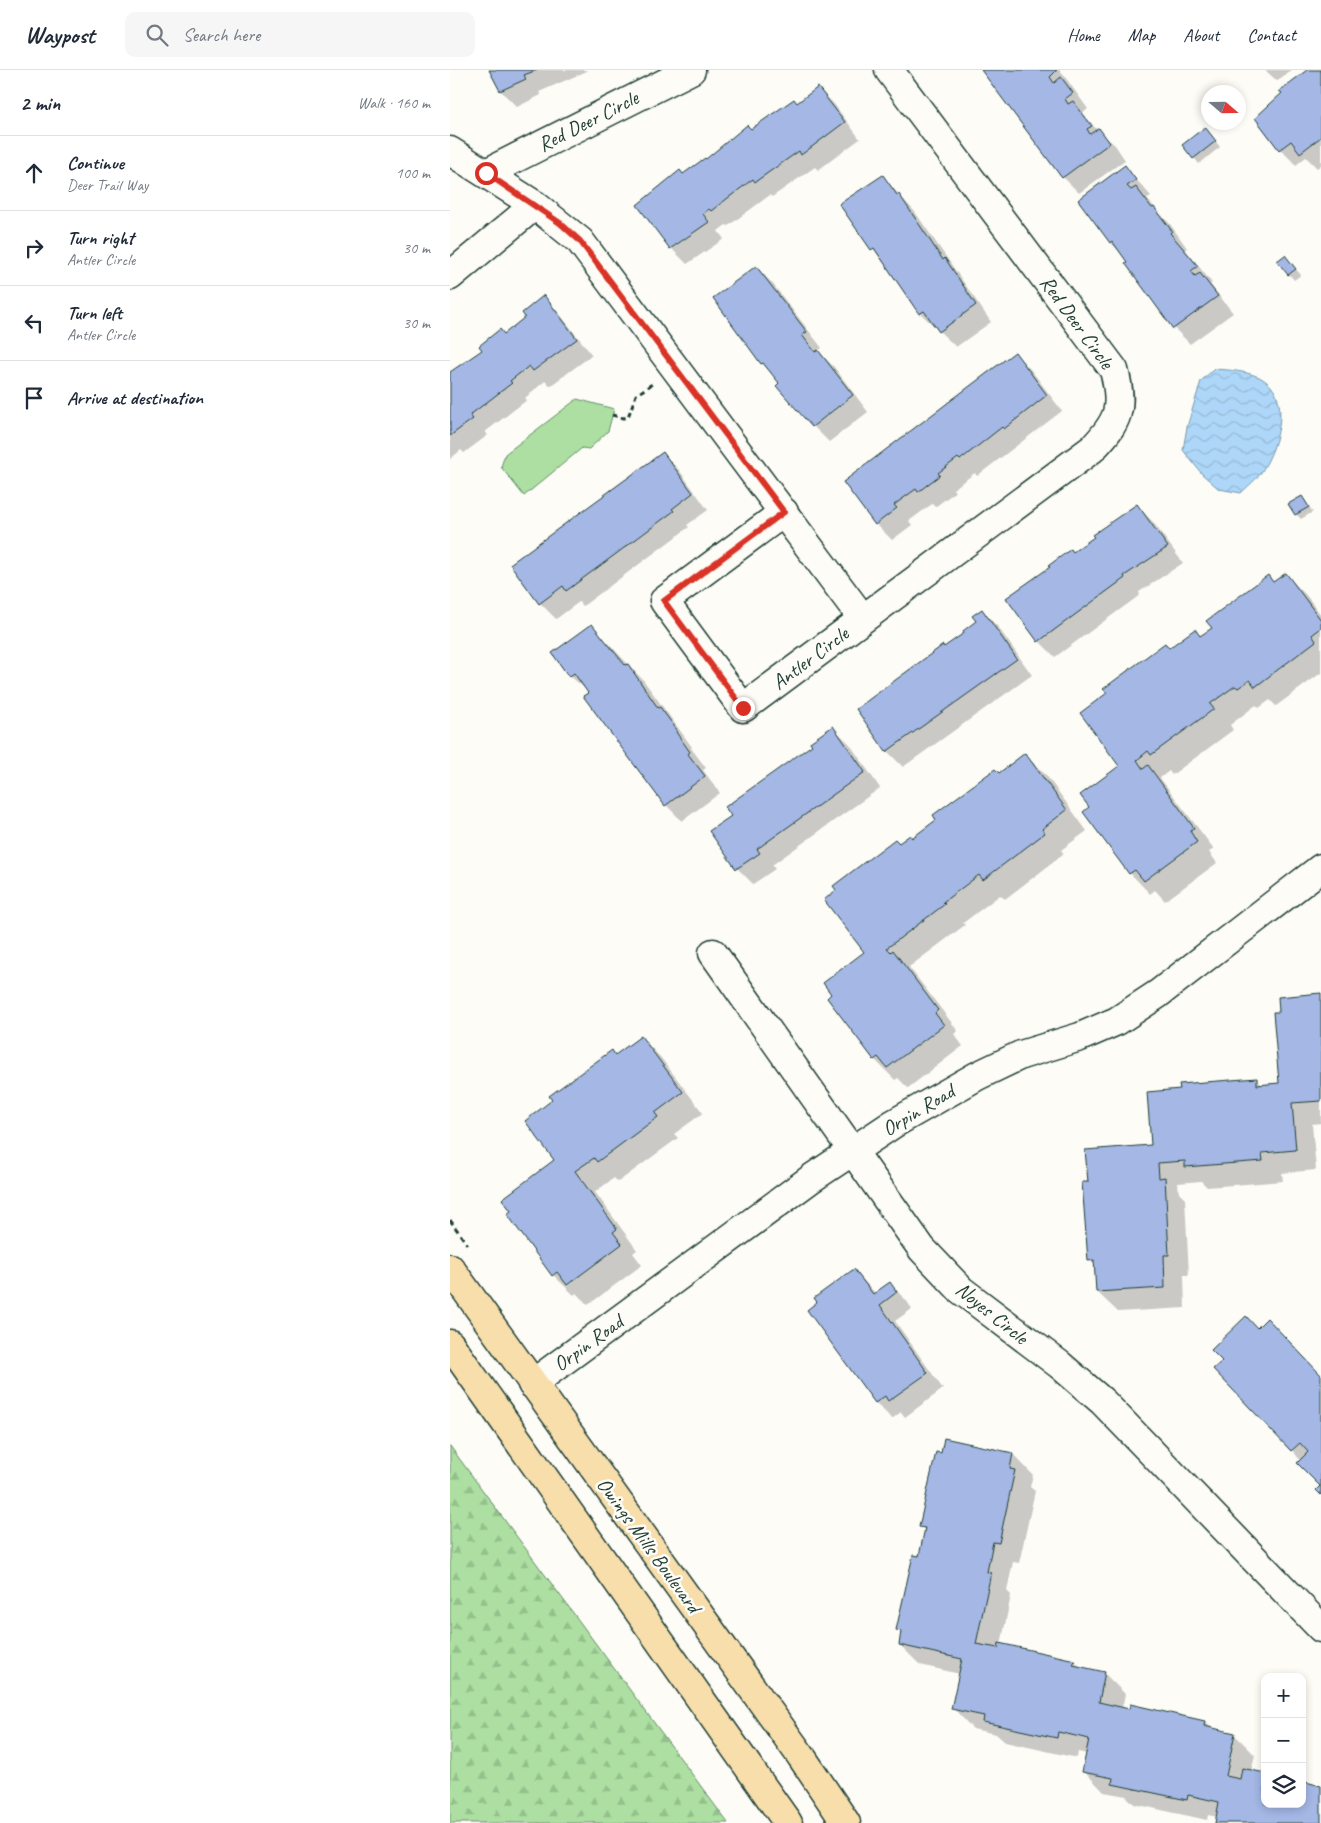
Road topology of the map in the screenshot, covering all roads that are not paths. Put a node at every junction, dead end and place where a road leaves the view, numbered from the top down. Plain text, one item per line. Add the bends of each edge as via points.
1 (691, 70) edge
2 (889, 70) edge
3 (450, 150) edge
4 (486, 173) junction
5 (535, 206) junction
6 (450, 276) edge
7 (784, 512) junction
8 (863, 619) junction
9 (1321, 868) edge
10 (713, 953) dead end
11 (852, 1151) junction
12 (450, 1268) edge
13 (450, 1344) edge
14 (532, 1384) junction
15 (1321, 1628) edge
16 (788, 1823) edge
17 (846, 1823) edge

1 - 4 street, Red Deer Circle
2 - 8 street, Red Deer Circle via 1114,370 1120,393 1119,413 1108,432 1092,449
3 - 4 street
4 - 5 street
5 - 6 street
5 - 7 street via 580,241
7 - 8 street
7 - 8 street, Antler Circle via 664,601 743,708
9 - 11 street, Orpin Road via 1158,994 1118,1021 1080,1037 1021,1055 977,1076 892,1124
10 - 11 street, Noyes Circle
11 - 14 street, Orpin Road
11 - 15 street, Noyes Circle via 922,1249 961,1290 1103,1402
12 - 14 main road, Owings Mills Boulevard
13 - 16 main road
14 - 17 main road, Owings Mills Boulevard

